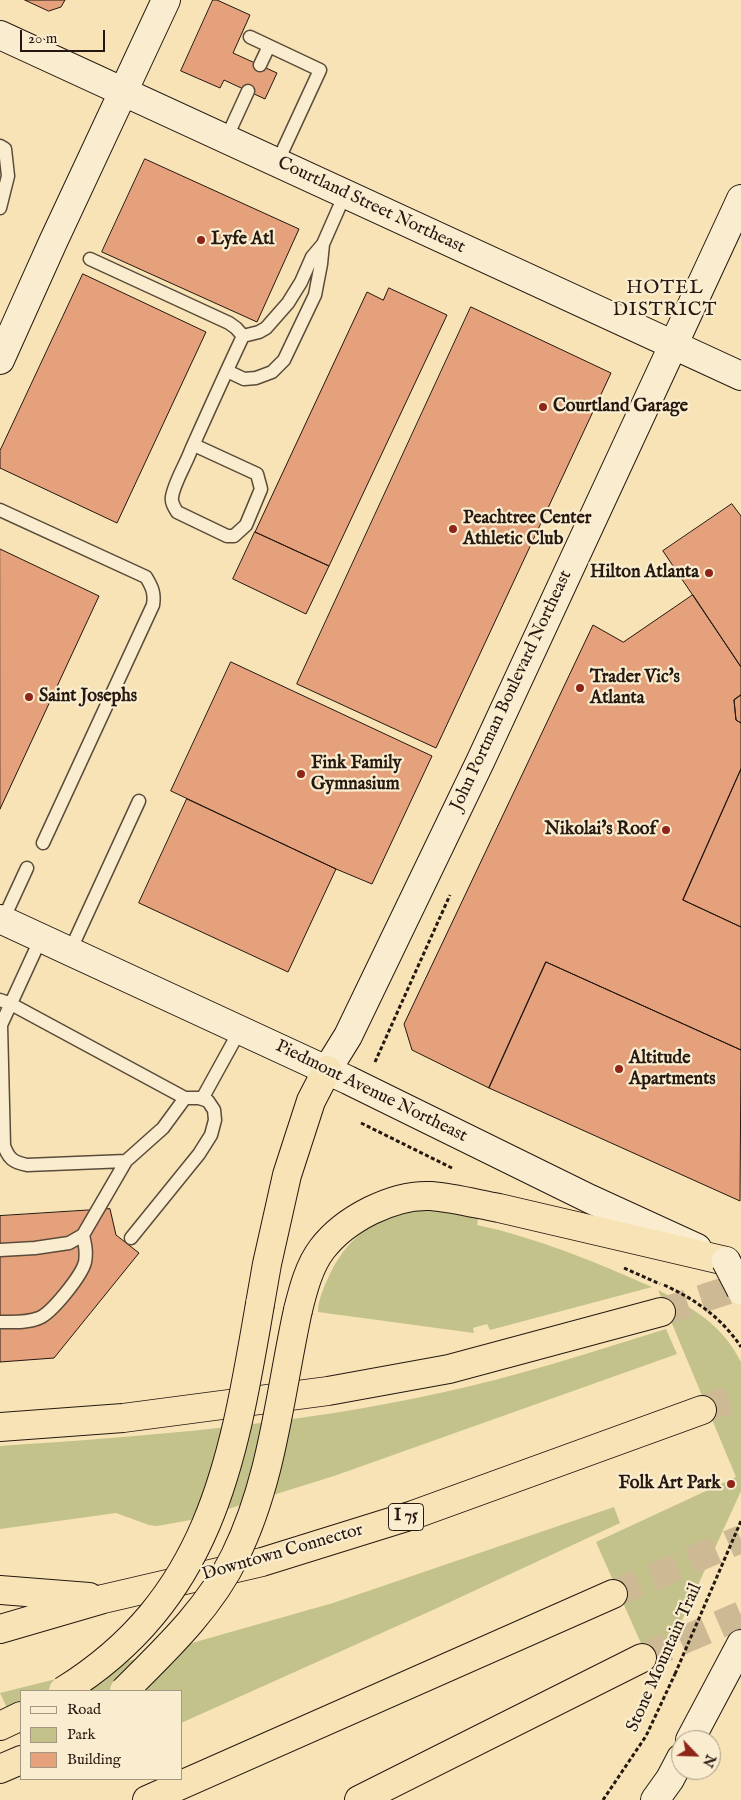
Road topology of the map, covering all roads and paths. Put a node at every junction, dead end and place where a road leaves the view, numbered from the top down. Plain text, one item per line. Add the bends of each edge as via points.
1 (166, 0) edge
2 (0, 35) edge
3 (250, 37) dead end
4 (269, 46) junction
5 (260, 65) dead end
6 (248, 91) dead end
7 (123, 92) junction
8 (226, 139) junction
9 (0, 146) edge
10 (277, 163) junction
11 (345, 194) junction
12 (741, 199) edge
13 (0, 208) edge
14 (323, 244) junction
15 (90, 260) dead end
16 (243, 336) junction
17 (672, 345) junction
18 (0, 360) edge
19 (227, 371) junction
20 (741, 376) edge
21 (194, 445) junction
22 (0, 510) edge
23 (139, 801) dead end
24 (43, 843) dead end
25 (27, 868) dead end
26 (2, 919) edge
27 (41, 938) junction
28 (70, 951) junction
29 (5, 1002) edge
30 (240, 1030) junction
31 (327, 1070) junction
32 (186, 1098) junction
33 (202, 1099) junction
34 (361, 1123) dead end
35 (126, 1161) junction
36 (459, 1171) dead end
37 (83, 1235) junction
38 (131, 1238) dead end
39 (0, 1250) edge
40 (733, 1265) edge
41 (741, 1290) edge
42 (662, 1298) joint
43 (0, 1322) edge
44 (741, 1347) edge
45 (702, 1410) tunnel mouth
46 (0, 1427) edge
47 (741, 1521) edge
48 (0, 1590) edge
49 (613, 1594) tunnel mouth
50 (103, 1599) junction
51 (0, 1629) edge
52 (741, 1645) edge
53 (642, 1658) tunnel mouth
54 (64, 1690) edge
55 (125, 1690) edge
56 (695, 1730) edge
57 (20, 1760) edge
58 (0, 1769) edge
59 (408, 1776) junction
60 (671, 1777) edge
61 (147, 1800) edge
62 (359, 1800) edge
63 (373, 1800) edge
64 (603, 1800) edge
65 (655, 1800) edge

1 - 7 main road
2 - 7 main road, Courtland Street Northeast
3 - 4 lane
4 - 5 lane
4 - 10 lane via 320,70
6 - 8 lane
7 - 8 main road, Courtland Street Northeast
7 - 18 main road
8 - 10 main road, Courtland Street Northeast
9 - 13 lane via 5,149 8,176
10 - 11 main road, Courtland Street Northeast
11 - 14 lane
11 - 17 main road, Courtland Street Northeast
12 - 17 main road, John Portman Boulevard Northeast
14 - 16 lane via 312,257 301,282 266,328
14 - 19 lane via 316,295 284,360 272,372 256,378 244,378
15 - 16 lane via 229,323
16 - 19 lane
17 - 20 main road, Courtland Street Northeast
17 - 31 main road, John Portman Boulevard Northeast via 480,762 348,1036
19 - 21 lane
21 - 21 lane via 172,498 176,512 234,536 246,525 259,496 258,474
22 - 24 lane via 146,577 155,596
23 - 28 lane
25 - 26 lane
26 - 27 main road, Piedmont Avenue Northeast
27 - 28 main road, Piedmont Avenue Northeast
27 - 29 lane
28 - 30 main road, Piedmont Avenue Northeast
29 - 32 lane
29 - 35 lane via 2,1025 4,1146 8,1158 26,1165
30 - 31 main road, Piedmont Avenue Northeast
30 - 33 lane
31 - 40 main road, Piedmont Avenue Northeast
31 - 54 highway, bridge via 311,1101 288,1175 267,1264 231,1452 202,1536 176,1583 149,1619 115,1655
32 - 33 lane
32 - 35 lane via 163,1128
33 - 38 lane via 208,1101 214,1110 211,1135
34 - 36 path
35 - 37 lane
37 - 39 lane via 69,1243
37 - 43 lane via 85,1264 50,1310 31,1321
40 - 41 main road, bridge
40 - 55 highway, bridge via 490,1206 429,1196 397,1200 346,1224 321,1250 307,1280 298,1310 277,1424 256,1503 235,1556 208,1599 179,1635
42 - 44 path, bridge via 677,1291 708,1310
42 - 46 highway via 449,1369 328,1392 123,1418
45 - 50 highway, Downtown Connector / I 75 via 403,1518 262,1562
47 - 64 path, Stone Mountain Trail, bridge via 646,1736
48 - 50 highway
49 - 61 highway
50 - 51 highway, Downtown Connector / I 75
52 - 56 main road
53 - 59 highway
57 - 58 highway
59 - 62 highway
59 - 63 highway
60 - 65 main road

